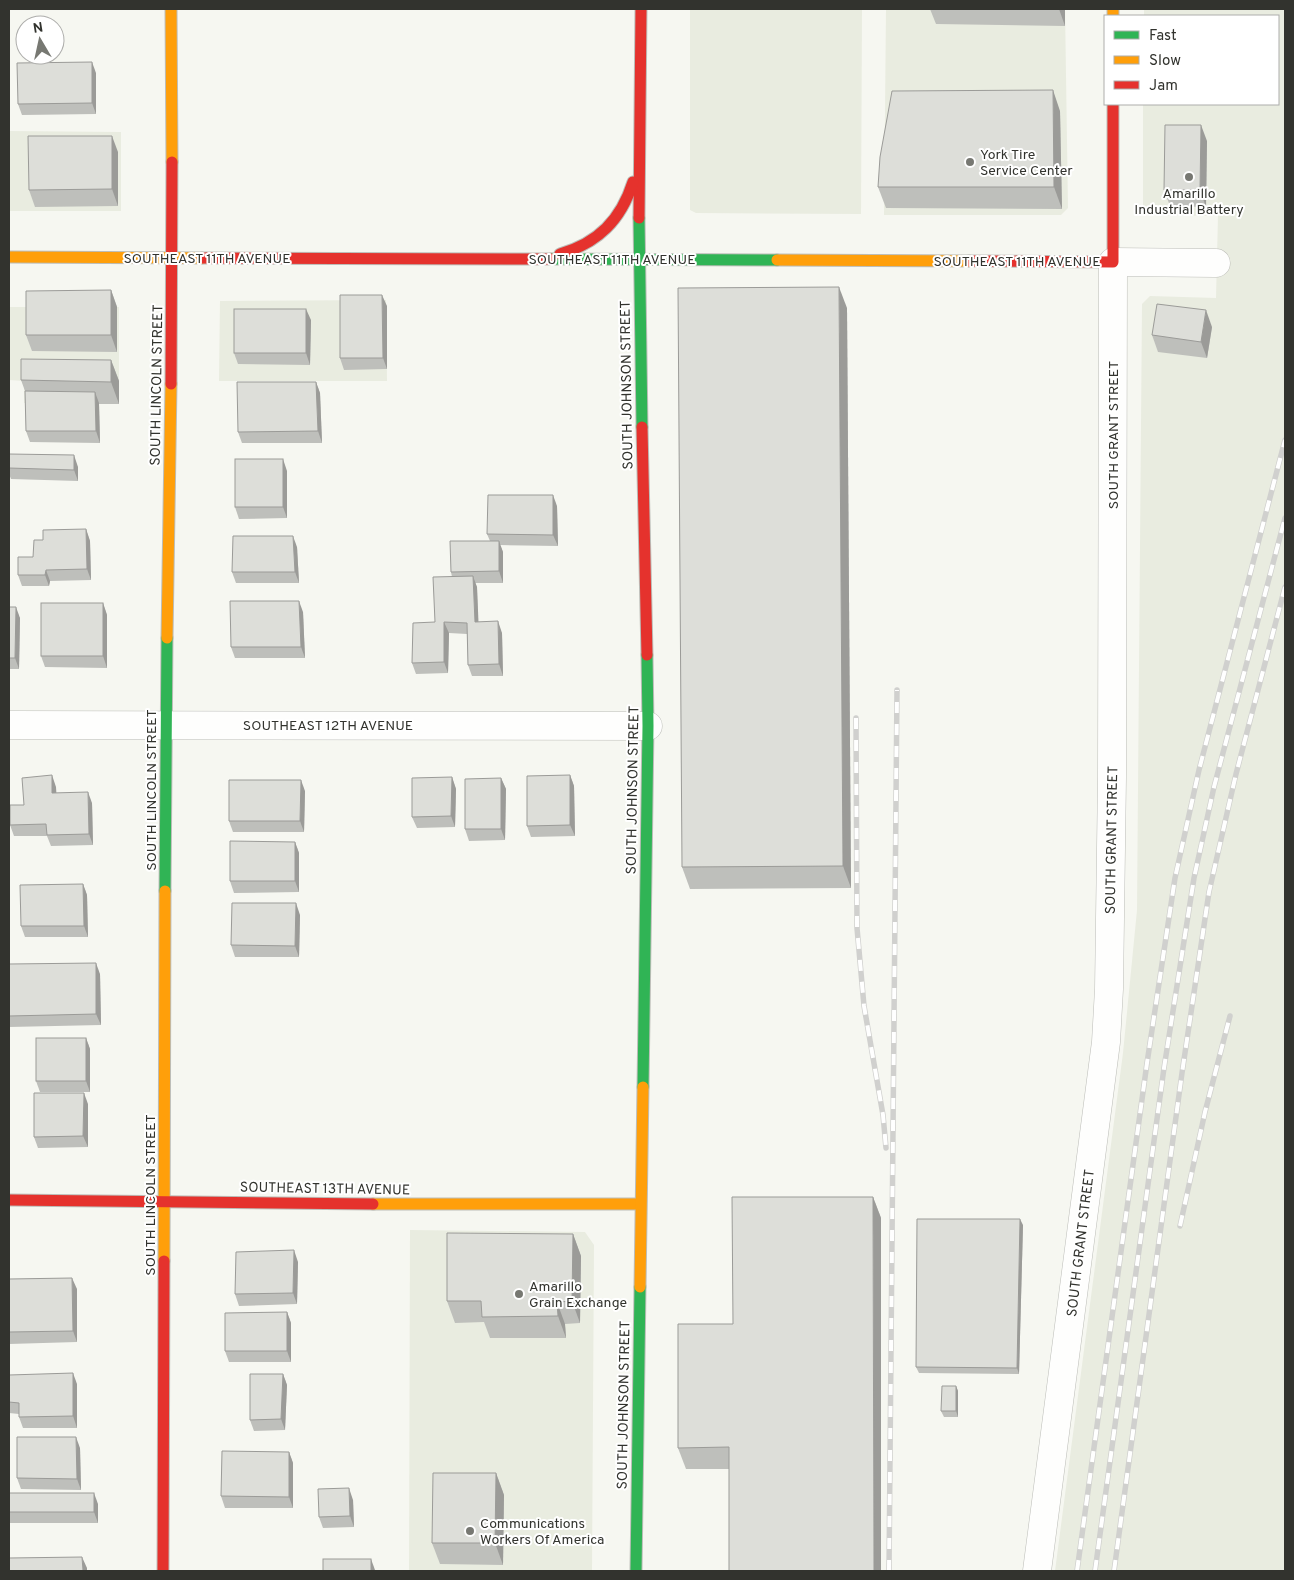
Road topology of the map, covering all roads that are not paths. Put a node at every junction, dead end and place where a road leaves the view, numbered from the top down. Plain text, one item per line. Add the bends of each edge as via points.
1 (171, 9) edge
2 (641, 9) edge
3 (1113, 105) edge
4 (640, 151) junction
5 (9, 257) edge
6 (173, 258) junction
7 (514, 259) junction
8 (638, 260) junction
9 (1113, 262) junction
10 (1216, 263) dead end
11 (9, 725) edge
12 (166, 725) junction
13 (648, 726) junction
14 (9, 1200) edge
15 (166, 1201) junction
16 (640, 1204) junction
17 (163, 1571) edge
18 (636, 1571) edge
19 (1037, 1571) edge

1 - 6 street, SOUTH LINCOLN STREET
2 - 4 street, SOUTH JOHNSON STREET
3 - 9 street, SOUTH GRANT STREET
4 - 7 street via 625,208 613,225 595,240 572,251
4 - 8 street, SOUTH JOHNSON STREET
5 - 6 street, SOUTHEAST 11TH AVENUE
6 - 7 street, SOUTHEAST 11TH AVENUE
6 - 12 street, SOUTH LINCOLN STREET
7 - 8 street, SOUTHEAST 11TH AVENUE
8 - 9 street, SOUTHEAST 11TH AVENUE
8 - 13 street, SOUTH JOHNSON STREET
9 - 10 street, SOUTHEAST 11TH AVENUE
9 - 19 street, SOUTH GRANT STREET via 1112,777 1106,1042
11 - 12 street, SOUTHEAST 12TH AVENUE
12 - 13 street, SOUTHEAST 12TH AVENUE
12 - 15 street, SOUTH LINCOLN STREET
13 - 16 street, SOUTH JOHNSON STREET
14 - 15 street, SOUTHEAST 13TH AVENUE
15 - 16 street, SOUTHEAST 13TH AVENUE
15 - 17 street, SOUTH LINCOLN STREET
16 - 18 street, SOUTH JOHNSON STREET

